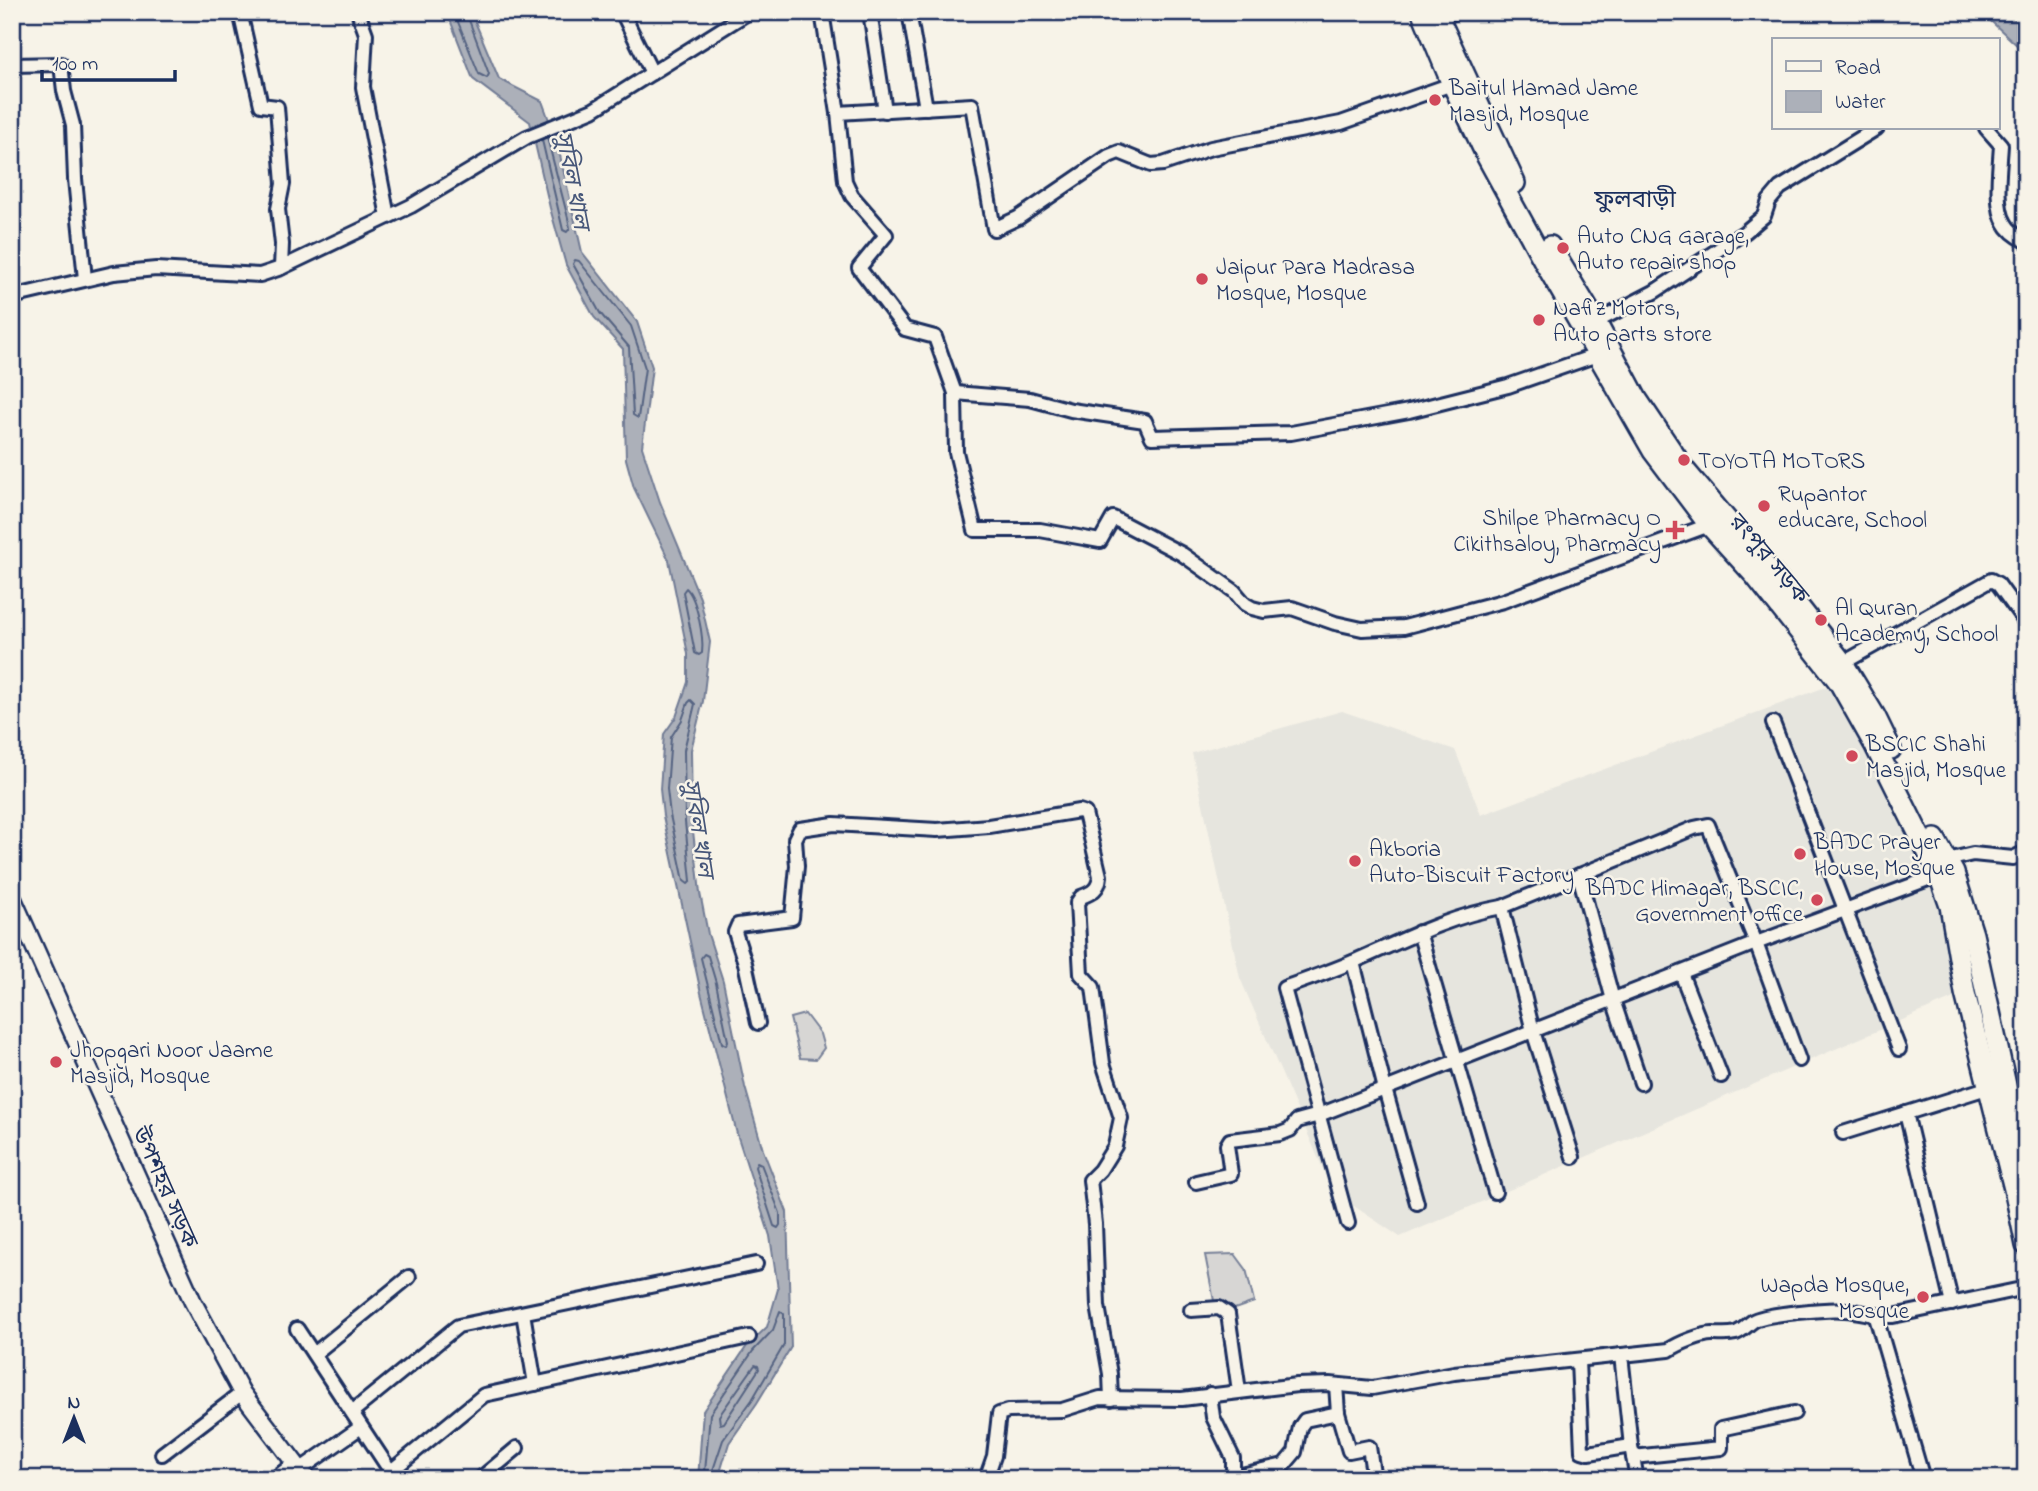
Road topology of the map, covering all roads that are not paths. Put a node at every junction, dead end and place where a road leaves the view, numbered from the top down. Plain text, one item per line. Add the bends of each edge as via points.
1 (240, 12) edge
2 (358, 12) edge
3 (622, 12) edge
4 (749, 12) edge
5 (822, 12) edge
6 (870, 12) edge
7 (909, 12) edge
8 (1438, 14) edge
9 (12, 65) edge
10 (652, 72) junction
11 (1452, 84) junction
12 (926, 108) junction
13 (885, 111) junction
14 (838, 113) junction
15 (1874, 130) edge
16 (1988, 130) edge
17 (388, 217) junction
18 (2026, 241) edge
19 (281, 268) junction
20 (85, 279) junction
21 (12, 297) edge
22 (1595, 322) junction
23 (1597, 355) junction
24 (956, 393) junction
25 (1709, 525) junction
26 (2026, 623) edge
27 (1843, 663) junction
28 (1773, 723) dead end
29 (2026, 852) edge
30 (1943, 868) junction
31 (1579, 875) junction
32 (12, 897) edge
33 (1502, 906) junction
34 (1845, 910) junction
35 (1419, 932) junction
36 (1756, 943) junction
37 (1353, 962) junction
38 (1681, 973) junction
39 (1613, 1000) junction
40 (758, 1023) dead end
41 (1533, 1031) junction
42 (1899, 1049) dead end
43 (1799, 1060) dead end
44 (1456, 1061) junction
45 (1721, 1076) dead end
46 (1641, 1083) dead end
47 (1987, 1088) junction
48 (1385, 1089) junction
49 (1906, 1113) junction
50 (1320, 1115) junction
51 (1843, 1133) dead end
52 (1573, 1157) dead end
53 (2026, 1177) edge
54 (1196, 1182) dead end
55 (1495, 1192) dead end
56 (1417, 1203) dead end
57 (1348, 1223) dead end
58 (2026, 1245) edge
59 (757, 1264) dead end
60 (409, 1277) dead end
61 (2026, 1288) edge
62 (1952, 1304) junction
63 (1191, 1310) dead end
64 (523, 1313) junction
65 (1876, 1317) junction
66 (297, 1329) dead end
67 (749, 1337) dead end
68 (314, 1354) junction
69 (1621, 1355) junction
70 (1578, 1361) junction
71 (535, 1384) junction
72 (1336, 1385) junction
73 (1239, 1391) junction
74 (242, 1392) junction
75 (1210, 1394) junction
76 (1111, 1399) junction
77 (352, 1412) junction
78 (1338, 1413) junction
79 (1794, 1413) dead end
80 (361, 1427) junction
81 (517, 1448) dead end
82 (1632, 1452) junction
83 (162, 1454) dead end
84 (301, 1470) edge
85 (393, 1475) edge
86 (1233, 1478) edge
87 (274, 1479) edge
88 (480, 1479) edge
89 (986, 1479) edge
90 (1374, 1479) edge
91 (1637, 1479) edge
92 (1923, 1479) edge

1 - 19 street via 261,104 277,107 283,184 278,209
2 - 17 street via 366,34 363,88
3 - 10 street
4 - 10 street
5 - 14 street
6 - 13 street
7 - 12 street
8 - 11 highway, রংপুর সড়ক
8 - 22 highway, রংপুর সড়ক via 1524,202
9 - 20 street via 61,64 73,125
10 - 17 street via 593,110 527,137
11 - 12 street via 1341,122 1211,148 1163,164 1151,165 1119,152 994,229 972,105
11 - 23 highway, রংপুর সড়ক via 1487,157
12 - 13 street
13 - 14 street
14 - 24 street via 845,181 886,236 859,268 905,330 935,337
15 - 22 street via 1780,188 1764,216 1745,232 1654,292
16 - 18 street via 2001,145 2003,222
17 - 19 street
19 - 20 street via 260,275 156,269
20 - 21 street
22 - 27 highway, রংপুর সড়ক via 1637,399 1684,469
23 - 24 street via 1508,386 1291,433 1152,436 1146,421 1030,399
23 - 25 highway, রংপুর সড়ক via 1653,451
24 - 25 street via 956,452 975,530 1040,530 1100,541 1113,518 1182,554 1252,608 1292,608 1362,629 1404,627 1503,601
25 - 30 highway, রংপুর সড়ক via 1839,681
26 - 27 street via 1991,580
27 - 30 highway, রংপুর সড়ক via 1875,716
28 - 34 street
29 - 30 street via 2013,858 1973,854
30 - 34 street
30 - 47 highway, রংপুর সড়ক
30 - 53 highway, রংপুর সড়ক via 1954,873 1973,934
31 - 33 street
31 - 36 street via 1708,825
31 - 39 street
32 - 74 main road, উপশহর সড়ক via 193,1302
33 - 35 street
33 - 41 street
34 - 36 street
34 - 42 street
35 - 37 street
35 - 44 street
36 - 38 street
36 - 43 street
37 - 48 street
37 - 50 street via 1284,988
38 - 39 street
38 - 45 street
39 - 41 street
39 - 46 street
40 - 76 street via 735,932 738,925 792,918 795,839 800,829 834,824 937,830 1085,813 1100,876 1092,893 1077,903 1081,974 1093,987 1103,1063 1121,1118 1115,1146 1090,1180 1098,1306
41 - 44 street
41 - 52 street
44 - 48 street
44 - 55 street
47 - 49 street
47 - 58 highway, রংপুর সড়ক
48 - 50 street
48 - 56 street
49 - 51 street
49 - 62 street
50 - 54 street via 1297,1121 1280,1134 1230,1140 1231,1174
50 - 57 street
59 - 64 street
60 - 68 street
61 - 62 street
62 - 65 street
63 - 73 street via 1219,1308 1228,1314
64 - 71 street
64 - 77 street via 458,1326
65 - 69 street via 1846,1310 1805,1312 1754,1320 1735,1333 1713,1333 1669,1350
65 - 92 street
66 - 68 street
67 - 71 street
68 - 77 street
69 - 70 street
69 - 82 street
70 - 72 street via 1454,1373 1372,1388
70 - 82 street via 1582,1451
71 - 85 street via 484,1395
72 - 73 street
72 - 78 street
73 - 75 street
74 - 83 street
74 - 84 main road, উপশহর সড়ক
75 - 76 street via 1182,1399
75 - 86 street via 1213,1417 1233,1458
76 - 89 street via 1062,1409 1001,1412
77 - 80 street
78 - 86 street via 1305,1420 1295,1452 1284,1465
78 - 90 street via 1349,1451 1369,1447
79 - 82 street via 1721,1429 1721,1448
80 - 84 street
80 - 85 street
81 - 88 street
82 - 91 street
84 - 87 street

